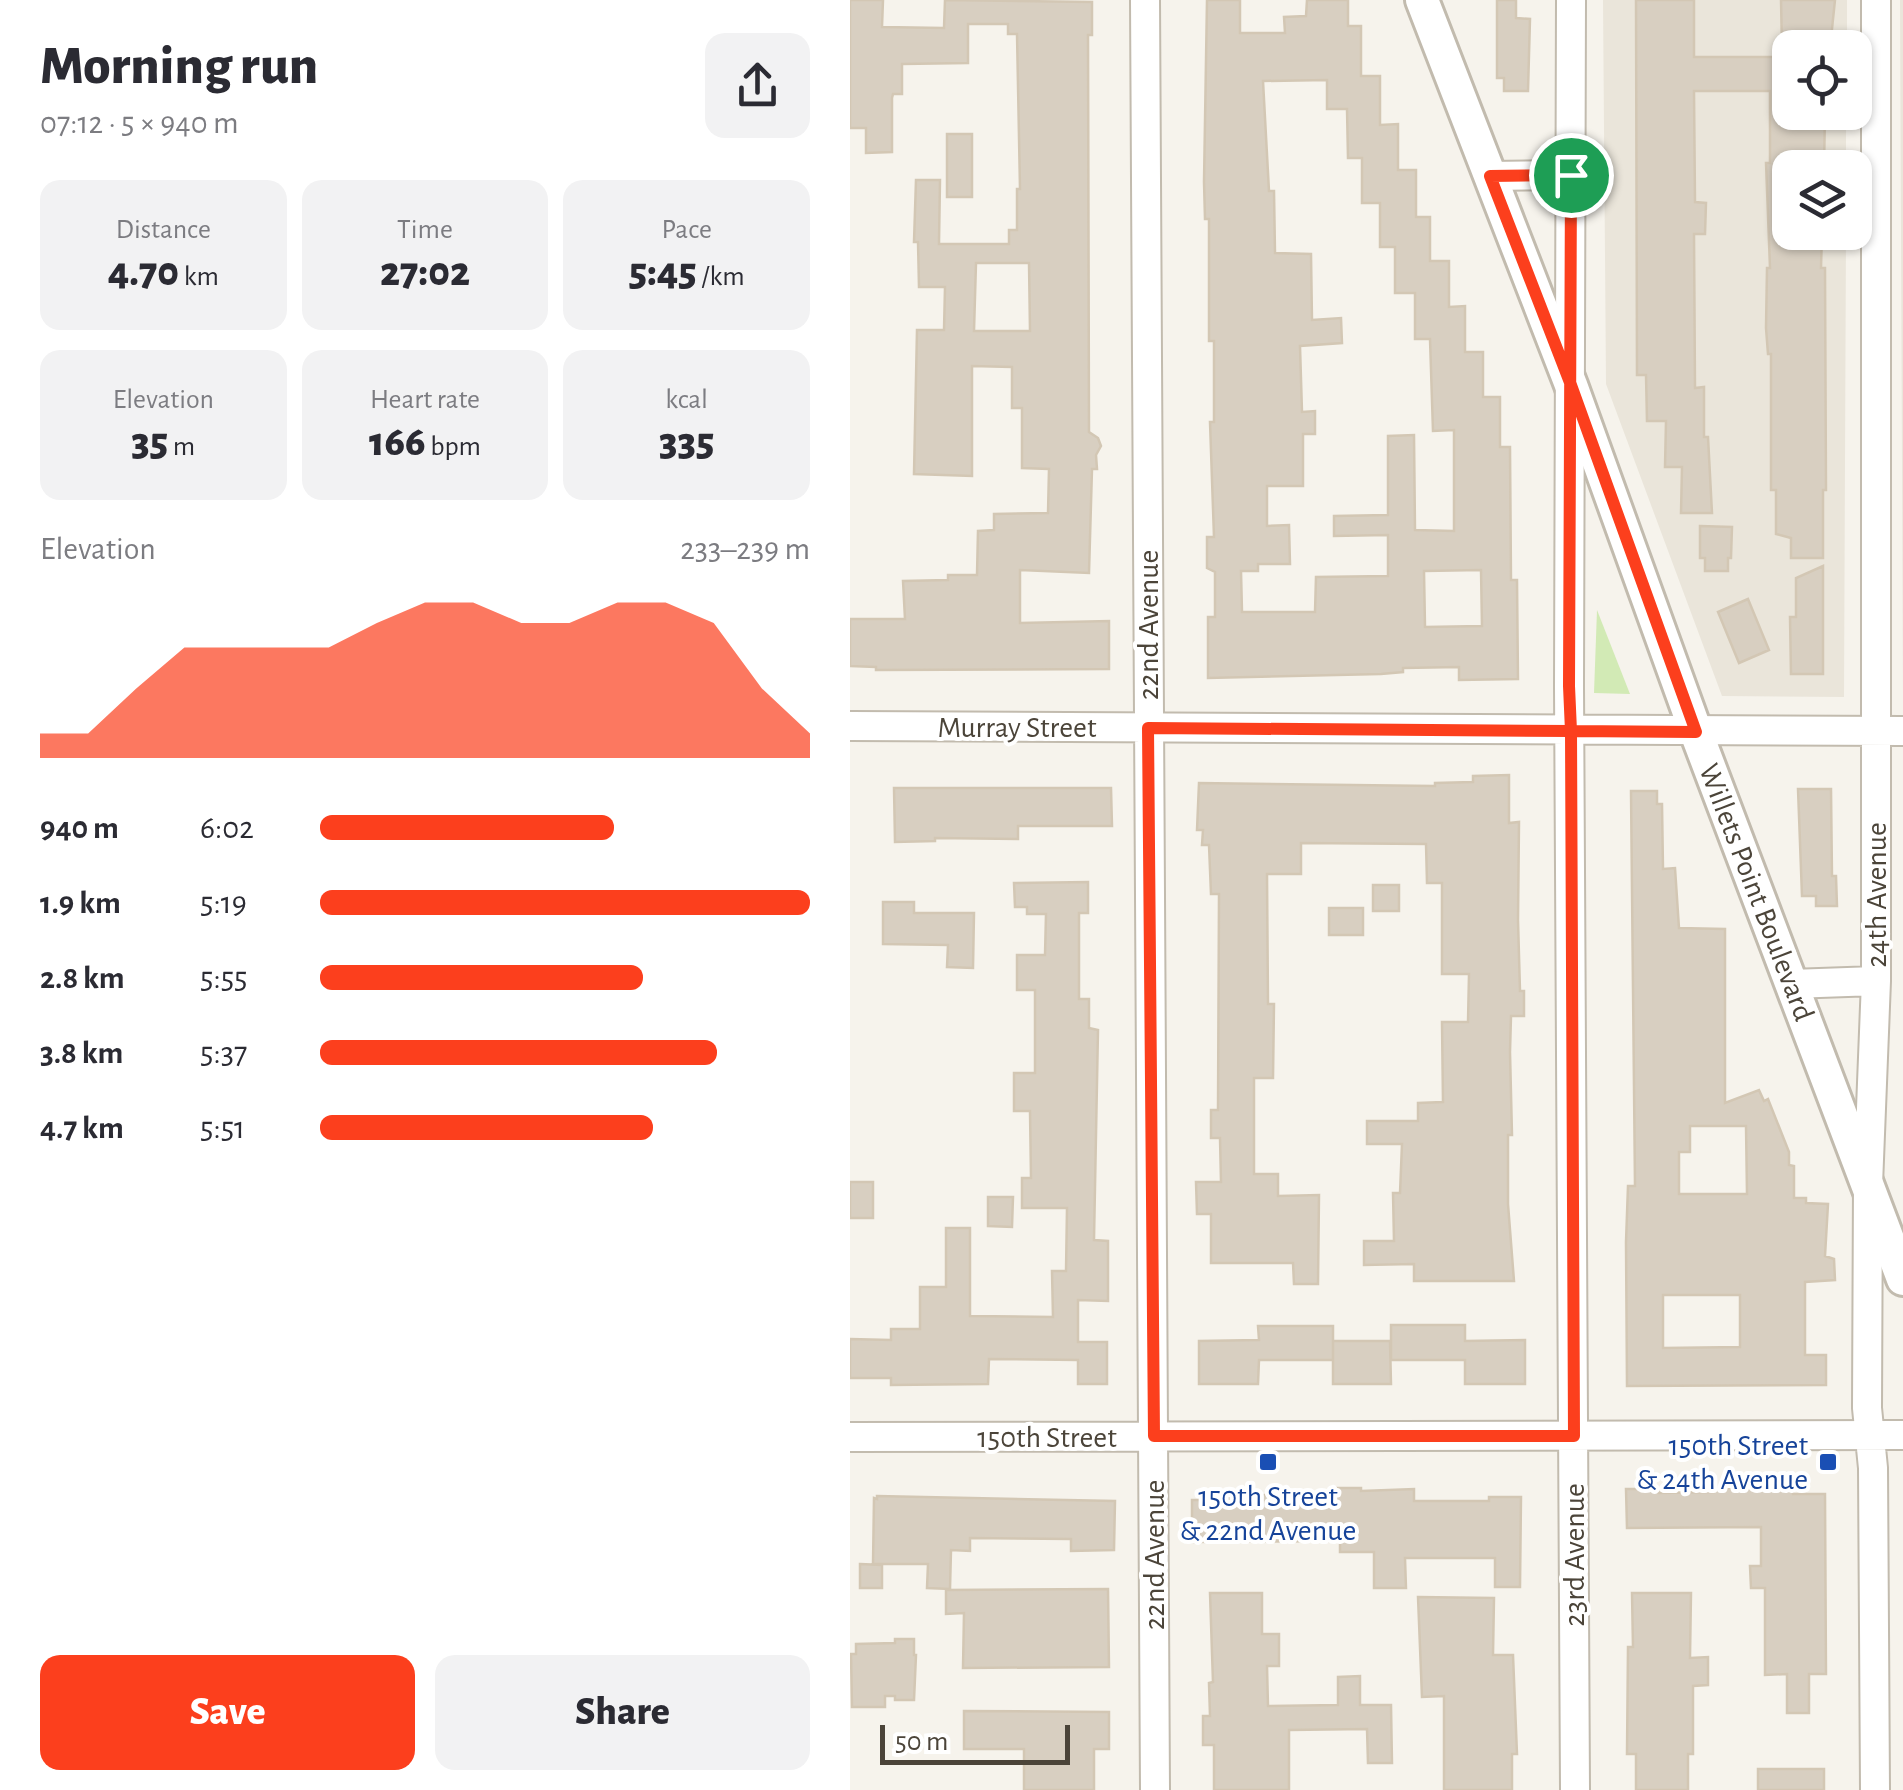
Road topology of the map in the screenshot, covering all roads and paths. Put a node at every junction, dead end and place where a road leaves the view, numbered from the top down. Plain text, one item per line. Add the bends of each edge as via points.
1 (1145, 0) edge
2 (1422, 0) edge
3 (1571, 0) edge
4 (1876, 0) edge
5 (1571, 175) junction
6 (1490, 176) junction
7 (1571, 385) junction
8 (850, 726) edge
9 (1148, 728) junction
10 (1571, 731) junction
11 (1889, 731) edge
12 (1696, 732) junction
13 (1876, 981) junction
14 (1791, 984) junction
15 (1868, 1185) junction
16 (1903, 1279) edge
17 (1871, 1434) junction
18 (1903, 1435) edge
19 (1154, 1436) junction
20 (1574, 1436) junction
21 (850, 1437) edge
22 (1154, 1790) edge
23 (1575, 1790) edge
24 (1874, 1790) edge

1 - 9 street, 22nd Avenue
2 - 6 street, Willets Point Boulevard
3 - 5 street, 23rd Avenue
4 - 11 street, 24th Avenue
5 - 6 street
5 - 7 street, 23rd Avenue
6 - 7 street, Willets Point Boulevard
7 - 10 street, 23rd Avenue
7 - 12 street, Willets Point Boulevard
8 - 9 street, Murray Street
9 - 10 street, Murray Street
9 - 19 street, 22nd Avenue
10 - 12 street, Murray Street
10 - 20 street, 23rd Avenue
11 - 12 street, Murray Street
11 - 13 street, 24th Avenue
12 - 14 street, Willets Point Boulevard
13 - 14 street
13 - 15 street, 24th Avenue
14 - 15 street, Willets Point Boulevard
15 - 16 street, Willets Point Boulevard
15 - 17 street, 24th Avenue
17 - 18 street, 150th Street
17 - 20 street, 150th Street
17 - 24 street, 24th Avenue
19 - 20 street, 150th Street
19 - 21 street, 150th Street
19 - 22 street, 22nd Avenue
20 - 23 street, 23rd Avenue

